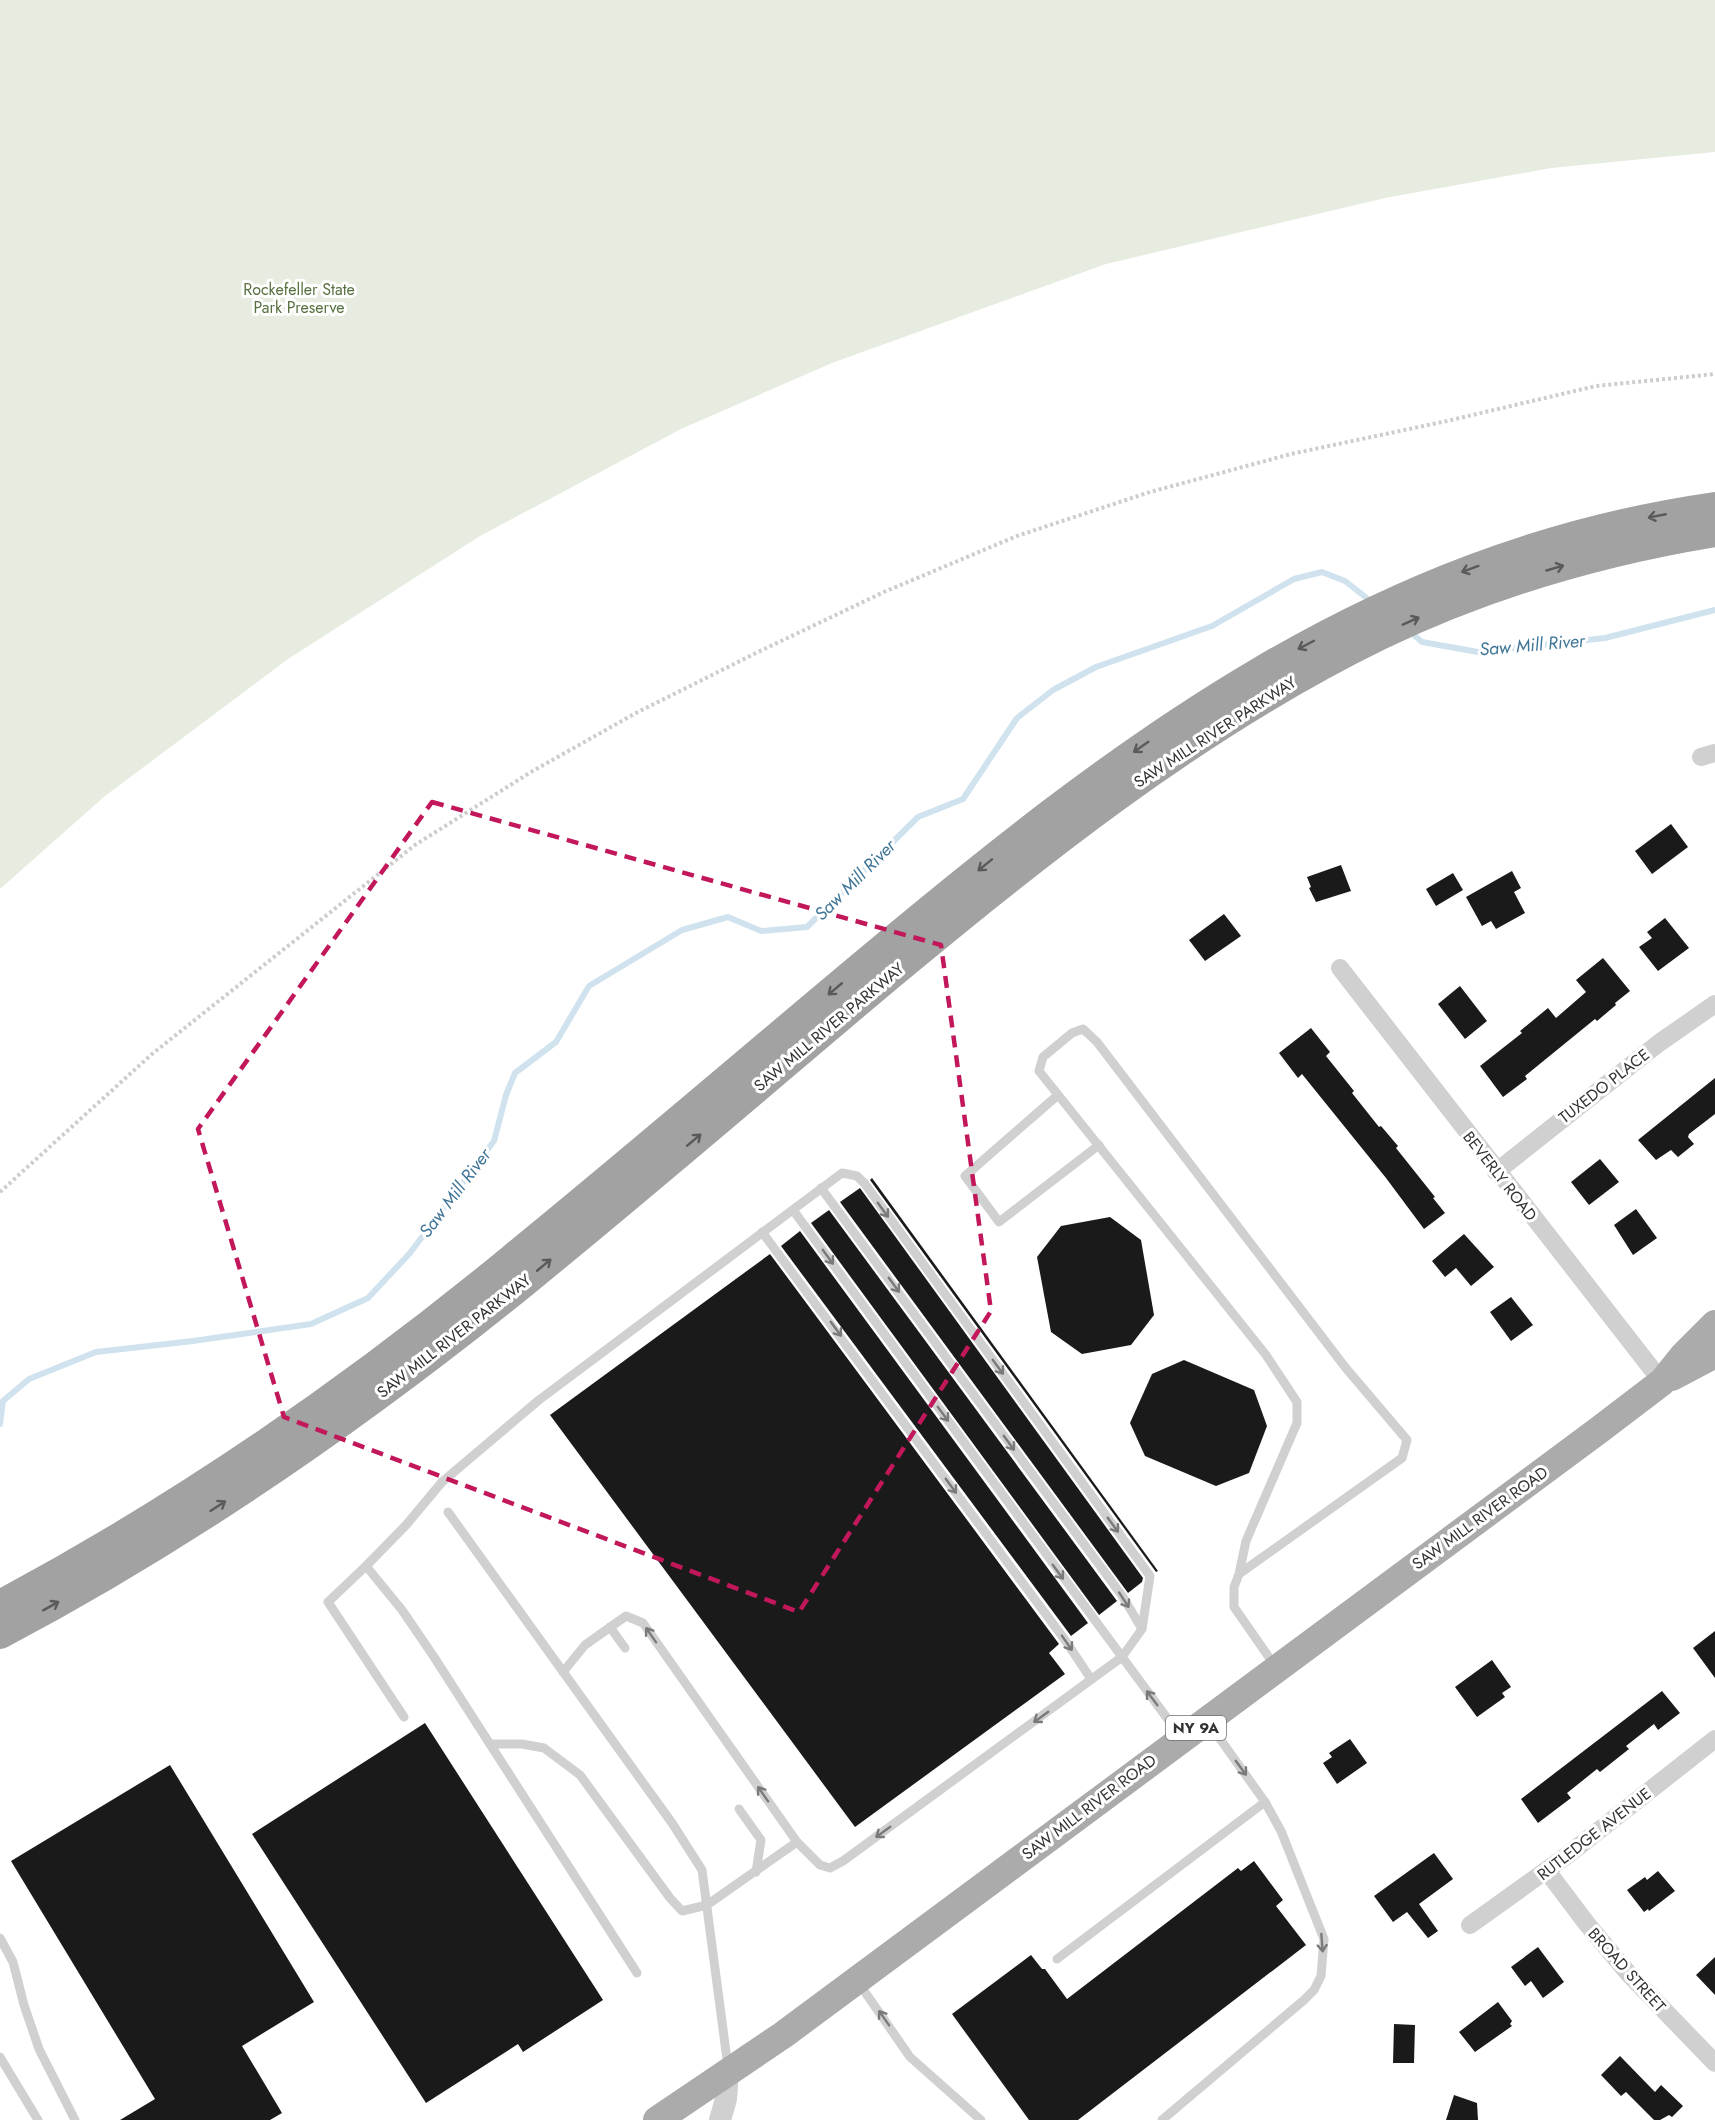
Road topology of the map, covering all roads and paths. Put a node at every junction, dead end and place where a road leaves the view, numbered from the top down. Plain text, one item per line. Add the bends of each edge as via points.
1 (1715, 374) edge
2 (1715, 507) edge
3 (1715, 532) edge
4 (1370, 626) junction
5 (1340, 968) dead end
6 (1715, 1004) edge
7 (1059, 1095) junction
8 (1099, 1145) junction
9 (1496, 1172) junction
10 (821, 1188) junction
11 (0, 1192) edge
12 (794, 1210) junction
13 (762, 1232) junction
14 (1715, 1324) edge
15 (1715, 1354) edge
16 (1662, 1382) junction
17 (448, 1512) dead end
18 (366, 1566) junction
19 (1239, 1574) junction
20 (0, 1605) edge
21 (610, 1627) junction
22 (1142, 1629) junction
23 (0, 1634) edge
24 (625, 1648) dead end
25 (1122, 1658) junction
26 (1277, 1668) junction
27 (563, 1672) junction
28 (1091, 1679) junction
29 (404, 1717) dead end
30 (1206, 1720) junction
31 (1182, 1738) junction
32 (1715, 1739) edge
33 (490, 1744) junction
34 (1265, 1802) junction
35 (739, 1809) dead end
36 (797, 1842) junction
37 (1547, 1871) junction
38 (756, 1872) junction
39 (708, 1905) junction
40 (1470, 1925) dead end
41 (0, 1938) edge
42 (1057, 1959) dead end
43 (637, 1973) dead end
44 (857, 1980) junction
45 (0, 2057) edge
46 (1715, 2063) edge
47 (728, 2072) junction
48 (38, 2120) edge
49 (75, 2120) edge
50 (657, 2120) edge
51 (720, 2120) edge
52 (981, 2120) edge
53 (1162, 2120) edge

1 - 11 path via 1596,386 1291,454 1150,492 1017,536 884,592 636,713 531,772 415,845 152,1054
2 -> 4 highway, SAW MILL RIVER PARKWAY via 1580,534 1509,555 1414,591
4 -> 3 highway, SAW MILL RIVER PARKWAY via 1441,608 1589,558
4 -> 20 highway, SAW MILL RIVER PARKWAY via 1303,646 1146,744 1055,810 916,921 510,1261 333,1396 148,1519
23 -> 4 highway, SAW MILL RIVER PARKWAY via 161,1542 347,1418 516,1288 1053,844 1219,726 1315,669
5 - 9 street, BEVERLY ROAD
6 - 9 street, TUXEDO PLACE via 1659,1043
7 - 8 lane
7 - 8 lane via 965,1176 999,1222
7 - 19 lane via 1039,1071 1043,1057 1072,1033 1083,1029 1097,1042 1345,1367 1407,1440 1402,1458
8 - 19 lane via 1266,1354 1297,1402 1297,1424 1245,1541
9 - 16 street, BEVERLY ROAD
10 - 12 lane
10 -> 22 lane via 1123,1597
10 -> 22 lane via 842,1173 856,1176 865,1184 1150,1576
12 - 13 lane
12 -> 25 lane
13 - 18 lane via 539,1400 442,1482
13 -> 28 lane
14 - 16 main road, SAW MILL RIVER ROAD / NY 9A
15 - 16 main road, SAW MILL RIVER ROAD / NY 9A
16 - 26 main road, SAW MILL RIVER ROAD / NY 9A
17 - 27 lane
18 - 29 lane via 328,1602
18 - 33 lane via 402,1610
19 - 26 lane via 1234,1607
21 - 24 lane
21 - 27 lane via 585,1645
36 -> 21 lane via 643,1623 626,1616
22 - 25 lane
25 - 28 lane
31 -> 25 lane
26 - 30 main road, SAW MILL RIVER ROAD / NY 9A
27 - 39 lane via 702,1870
28 -> 36 lane via 843,1861 830,1868 820,1864
30 - 31 main road, SAW MILL RIVER ROAD / NY 9A
30 -> 34 lane
31 - 44 main road, SAW MILL RIVER ROAD / NY 9A
32 - 37 street, RUTLEDGE AVENUE
33 - 39 lane via 544,1748 580,1775 682,1911
33 - 43 lane
34 - 42 lane
34 -> 53 lane via 1281,1831 1324,1939 1321,1976 1304,2000
35 - 38 lane via 761,1840
36 - 38 lane
37 - 40 street, RUTLEDGE AVENUE
37 - 46 street, BROAD STREET via 1628,1973
38 - 39 lane
39 - 47 lane
41 - 49 lane via 13,1962 39,2049
44 - 47 main road, SAW MILL RIVER ROAD / NY 9A
52 -> 44 lane via 910,2057
45 - 48 lane
47 - 50 main road, SAW MILL RIVER ROAD / NY 9A
47 - 51 street

